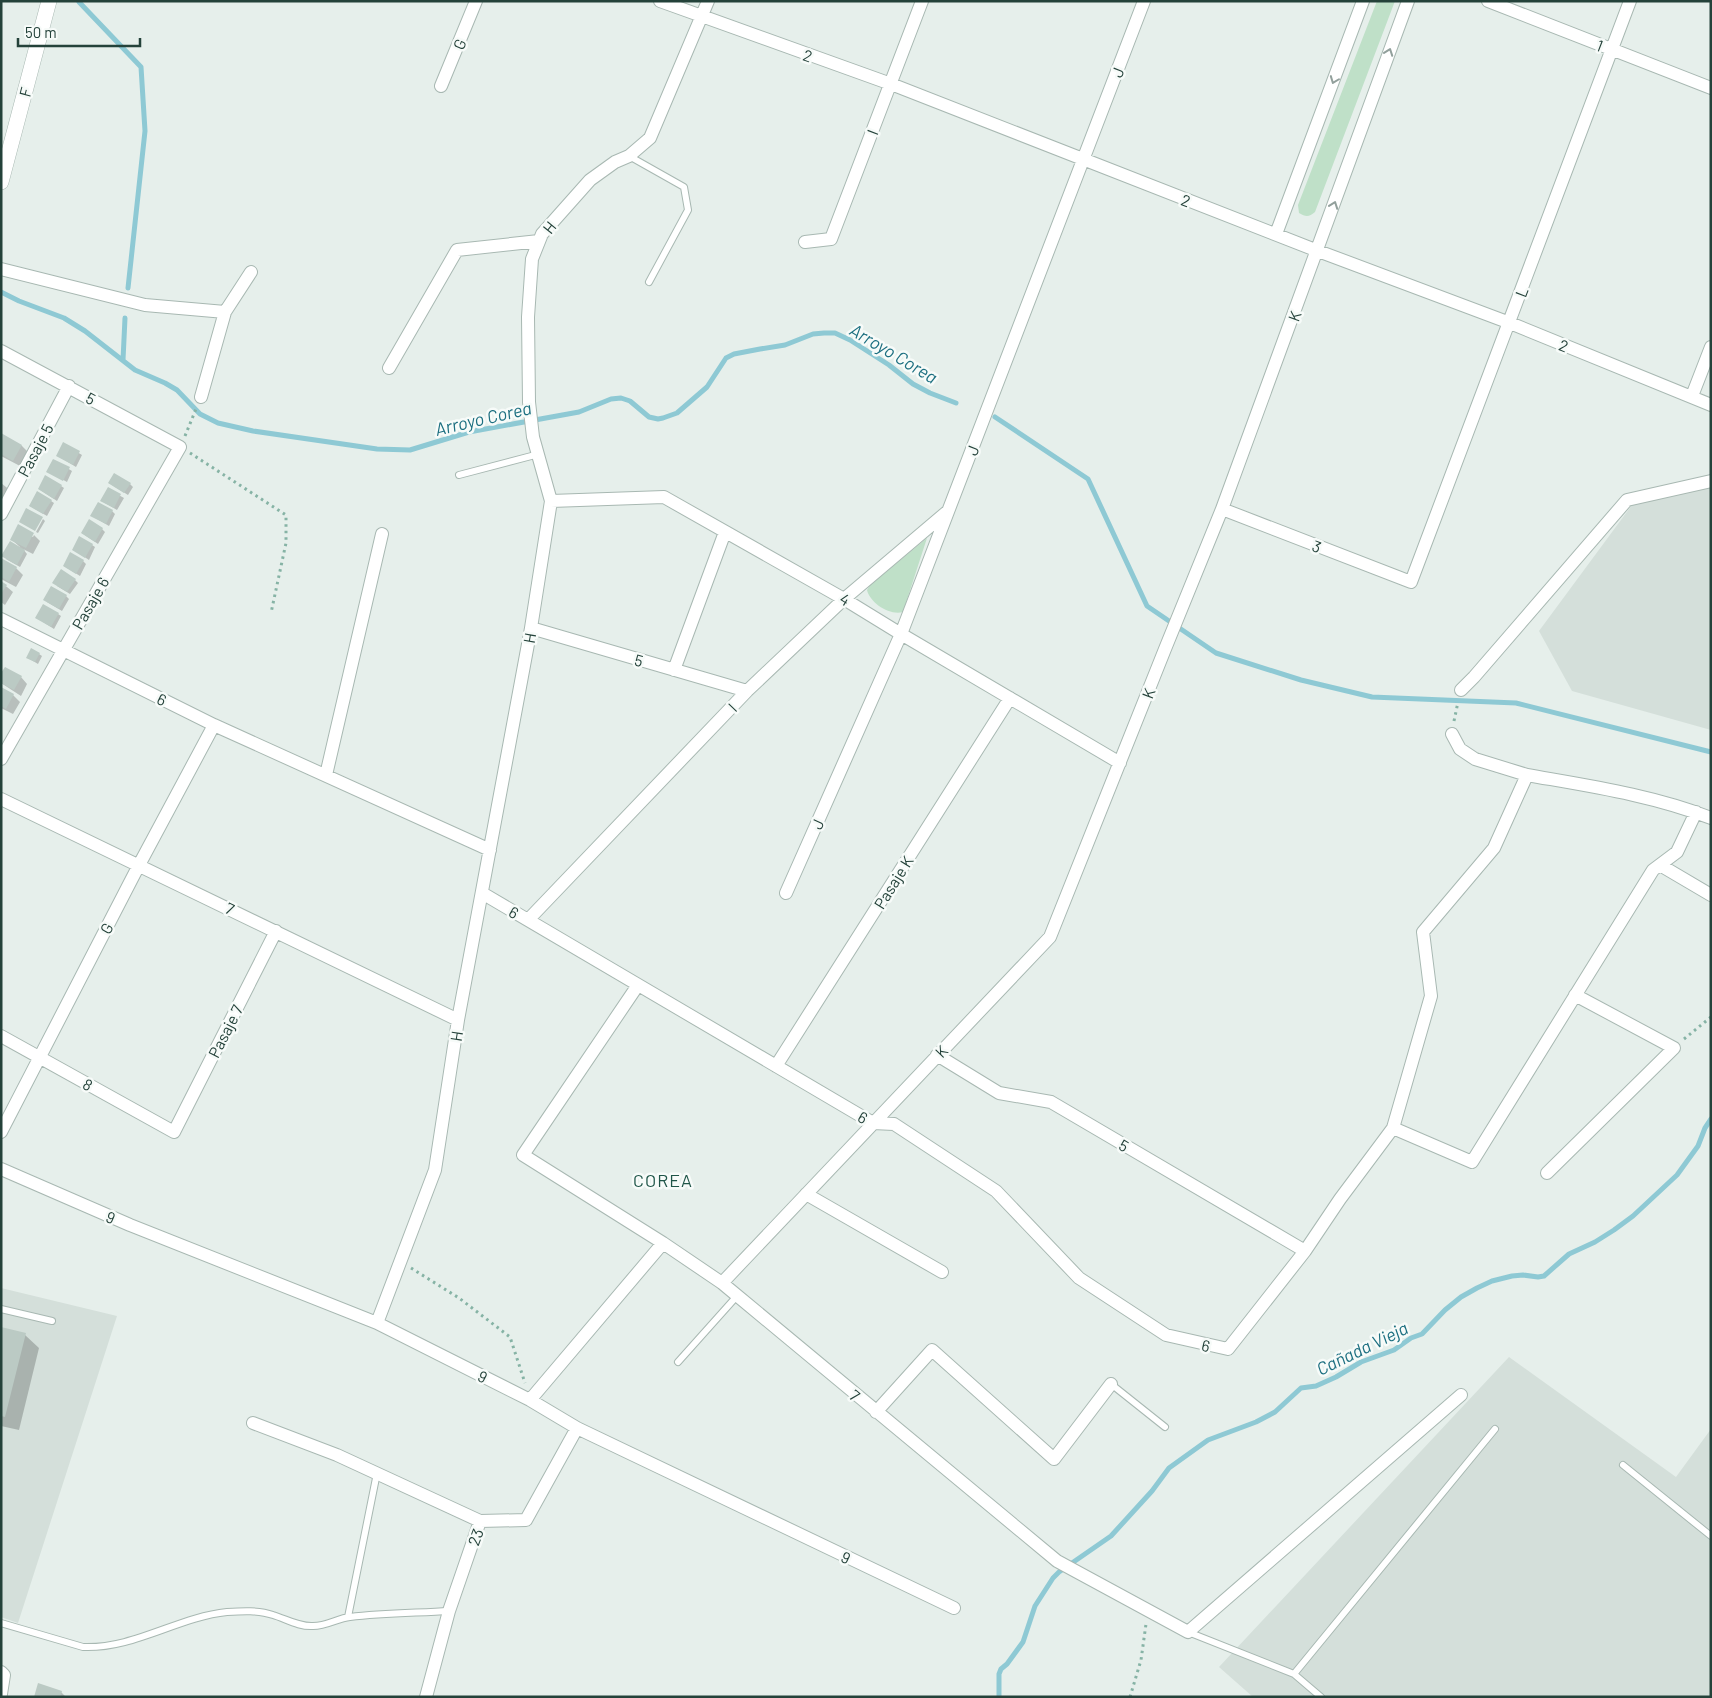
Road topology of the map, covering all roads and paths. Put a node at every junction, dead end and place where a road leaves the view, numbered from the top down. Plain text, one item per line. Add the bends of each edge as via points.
1 (476, 1) edge
2 (660, 1) edge
3 (708, 1) edge
4 (922, 1) edge
5 (1144, 1) edge
6 (1363, 1) edge
7 (1408, 1) edge
8 (1488, 1) edge
9 (1630, 1) edge
10 (49, 2) edge
11 (702, 16) junction
12 (1612, 50) junction
13 (891, 84) junction
14 (441, 86) dead end
15 (1711, 88) edge
16 (629, 156) junction
17 (1083, 160) junction
18 (1, 182) edge
19 (1276, 234) junction
20 (539, 241) junction
21 (805, 242) dead end
22 (1318, 251) junction
23 (1, 269) edge
24 (251, 272) dead end
25 (649, 282) dead end
26 (225, 312) junction
27 (1510, 323) junction
28 (1711, 347) edge
29 (1, 351) edge
30 (389, 368) dead end
31 (69, 386) junction
32 (1692, 396) junction
33 (200, 397) joint
34 (1711, 404) edge
35 (180, 447) junction
36 (539, 454) junction
37 (459, 475) dead end
38 (1711, 480) edge
39 (551, 501) junction
40 (950, 509) junction
41 (1222, 510) junction
42 (1, 514) edge
43 (725, 532) junction
44 (382, 534) dead end
45 (1411, 582) joint
46 (844, 599) junction
47 (271, 613) dead end
48 (1, 619) edge
49 (531, 628) junction
50 (901, 634) junction
51 (63, 650) junction
52 (674, 670) junction
53 (1461, 690) joint
54 (747, 691) junction
55 (1010, 698) junction
56 (214, 725) junction
57 (1452, 734) joint
58 (1, 759) edge
59 (1120, 763) junction
60 (326, 775) junction
61 (1528, 775) junction
62 (1, 798) edge
63 (1696, 812) junction
64 (1711, 818) edge
65 (490, 850) junction
66 (139, 865) junction
67 (1660, 865) junction
68 (482, 893) junction
69 (786, 893) dead end
70 (1711, 895) edge
71 (528, 920) junction
72 (276, 930) junction
73 (638, 985) junction
74 (1576, 995) junction
75 (1711, 1017) edge
76 (458, 1020) junction
77 (1, 1036) edge
78 (1674, 1048) junction
79 (937, 1055) junction
80 (39, 1056) junction
81 (776, 1066) junction
82 (873, 1123) junction
83 (1393, 1128) junction
84 (1, 1132) edge
85 (174, 1132) joint
86 (1, 1169) edge
87 (1546, 1173) dead end
88 (806, 1194) junction
89 (663, 1243) junction
90 (1305, 1251) junction
91 (401, 1261) junction
92 (942, 1272) dead end
93 (722, 1283) junction
94 (737, 1296) junction
95 (1, 1309) edge
96 (52, 1321) dead end
97 (377, 1323) junction
98 (678, 1362) dead end
99 (1111, 1384) joint
100 (1461, 1395) dead end
101 (530, 1400) junction
102 (876, 1412) junction
103 (253, 1423) dead end
104 (1165, 1427) dead end
105 (577, 1428) junction
106 (1495, 1429) dead end
107 (1623, 1465) dead end
108 (377, 1473) junction
109 (480, 1521) junction
110 (1711, 1536) edge
111 (954, 1608) dead end
112 (450, 1611) junction
113 (348, 1617) junction
114 (1146, 1622) dead end
115 (1, 1623) edge
116 (1188, 1632) junction
117 (3, 1673) edge
118 (1294, 1674) junction
119 (1, 1694) edge
120 (426, 1697) edge
121 (1130, 1697) edge
122 (1321, 1697) edge

1 - 14 street, G
2 - 11 street, 2
3 - 11 street, H
4 - 13 street, I
5 - 17 street, J
6 -> 19 street
22 -> 7 street, K
8 - 12 street, 1
9 - 12 street, L
10 - 18 street, F
11 - 13 street, 2
11 - 16 street, H via 650,138
12 - 15 street, 1
12 - 27 street, L
13 - 17 street, 2
13 - 21 street, I via 831,239
16 - 20 street, H via 590,180
16 - 25 lane via 684,187 688,210
17 - 19 street, 2
17 - 40 street, J
19 - 22 street, 2
20 - 30 street via 457,250
20 - 36 street, H via 532,259 528,316 529,402 533,437
22 - 27 street, 2
22 - 41 street, K
23 - 26 street via 145,304
24 - 26 street
26 - 33 street
27 - 32 street, 2
27 - 45 street, L
28 - 32 street
29 - 31 street, 5
31 - 35 street, 5
31 - 42 street, Pasaje 5
32 - 34 street, 2
33 - 35 path
35 - 47 path via 286,515 286,543
35 - 51 street, Pasaje 6
36 - 37 lane
36 - 39 street, H
38 - 53 street via 1627,500
39 - 43 street, 4 via 664,497
39 - 49 street, H
40 - 46 street, I
40 - 50 street, J
41 - 45 street, 3
41 - 59 street, K
43 - 46 street, 4
43 - 52 street
44 - 60 street
46 - 50 street, 4
46 - 54 street, I
48 - 51 street, 6
49 - 52 street, 5
49 - 65 street, H
50 - 55 street, 4
50 - 69 street, J
51 - 56 street, 6
51 - 58 street, Pasaje 6
52 - 54 street, 5
53 - 57 path
54 - 71 street, I
55 - 59 street, 4
55 - 81 street, Pasaje K
56 - 60 street, 6
56 - 66 street, G
57 - 61 street via 1460,749 1475,759
59 - 79 street, K via 1050,937
60 - 65 street, 6
61 - 63 street via 1619,791
61 - 83 street via 1494,848 1423,932 1431,996
62 - 66 street, 7
63 - 64 street
63 - 67 street via 1677,852
65 - 68 street, H
66 - 72 street, 7
66 - 80 street, G
67 - 70 street
67 - 74 street via 1653,870
68 - 71 street, 6
68 - 76 street, H
71 - 73 street, 6
72 - 76 street, 7
72 - 85 street, Pasaje 7
73 - 81 street, 6
73 - 89 street, 7 via 523,1155
74 - 78 street
74 - 83 street via 1472,1162
75 - 78 path
76 - 91 street, H via 435,1170
77 - 80 street, 8
78 - 87 street
79 - 82 street, K
79 - 90 street, 5 via 999,1093 1051,1102
80 - 84 street, G
80 - 85 street, 8
81 - 82 street, 6
82 - 88 street, K
82 - 90 street, 6 via 894,1124 996,1191 1079,1278 1166,1335 1228,1350
83 - 90 street
86 - 97 street, 9 via 130,1225
88 - 92 street
88 - 93 street, K
89 - 93 street, 7
89 - 101 street
91 - 97 street, H
91 - 101 path via 459,1298 510,1337
93 - 94 street, 7
94 - 98 lane
94 - 102 street, 7
95 - 96 lane
97 - 101 street, 9
99 - 102 street via 1054,1459 932,1350
99 - 104 lane
100 - 116 street
101 - 105 street, 9
102 - 116 street, 7 via 1057,1560
103 - 108 street
105 - 109 street, 23 via 526,1520
105 - 111 street, 9
106 - 118 lane
107 - 110 lane
108 - 109 street
108 - 113 lane
109 - 112 street, 23
112 - 113 lane
112 - 120 street, 23
113 - 115 lane via 314,1626 290,1622 271,1614 226,1612 131,1641 98,1647 83,1646
114 - 121 path via 1141,1660
116 - 118 lane
117 - 119 street
118 - 122 lane

